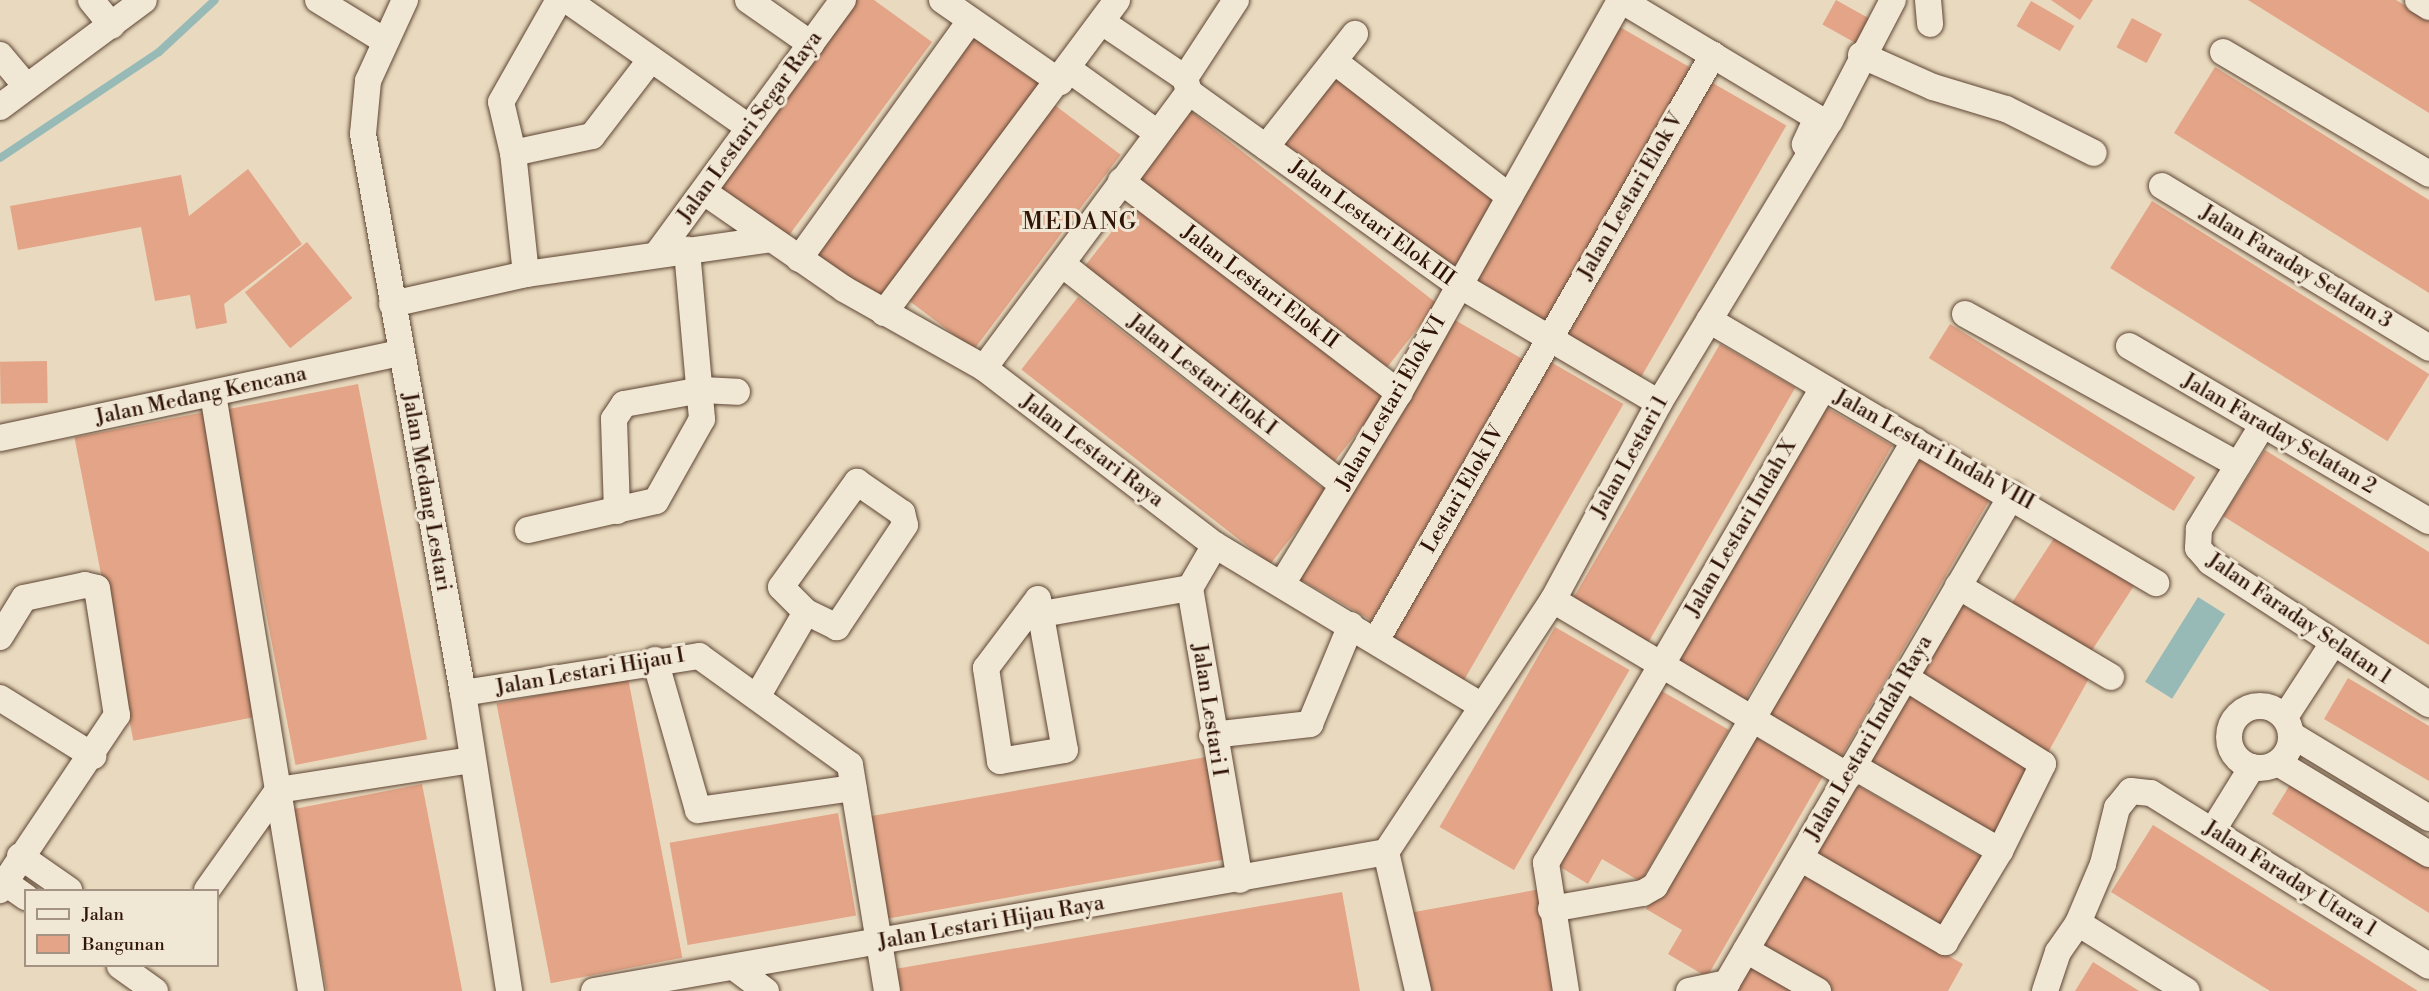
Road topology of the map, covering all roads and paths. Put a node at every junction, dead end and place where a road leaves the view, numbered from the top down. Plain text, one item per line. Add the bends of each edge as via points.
1 (91, 0) edge
2 (144, 0) edge
3 (318, 0) edge
4 (405, 0) edge
5 (559, 0) edge
6 (567, 0) edge
7 (748, 0) edge
8 (843, 0) edge
9 (942, 0) edge
10 (1117, 0) edge
11 (1236, 0) edge
12 (1621, 0) edge
13 (1893, 0) edge
14 (2418, 0) edge
15 (2429, 7) edge
16 (971, 20) junction
17 (1102, 22) junction
18 (112, 26) junction
19 (1355, 34) dead end
20 (385, 41) junction
21 (811, 44) junction
22 (2223, 52) dead end
23 (0, 55) edge
24 (1713, 55) junction
25 (1861, 55) junction
26 (651, 59) junction
27 (1334, 61) junction
28 (1064, 76) junction
29 (24, 84) junction
30 (1187, 85) junction
31 (0, 107) edge
32 (750, 128) junction
33 (1156, 132) junction
34 (1266, 147) junction
35 (513, 153) junction
36 (2094, 153) dead end
37 (2429, 174) edge
38 (1121, 181) junction
39 (2162, 186) dead end
40 (704, 192) junction
41 (1510, 197) junction
42 (771, 239) junction
43 (1756, 246) junction
44 (687, 250) junction
45 (657, 254) junction
46 (799, 259) junction
47 (1062, 264) junction
48 (526, 274) junction
49 (1459, 285) junction
50 (392, 304) junction
51 (884, 313) junction
52 (1965, 314) dead end
53 (1709, 320) junction
54 (1548, 338) junction
55 (2129, 346) dead end
56 (2429, 348) edge
57 (401, 353) junction
58 (984, 368) junction
59 (1823, 388) junction
60 (702, 390) junction
61 (737, 392) dead end
62 (1399, 393) junction
63 (213, 394) junction
64 (1659, 403) junction
65 (2262, 426) junction
66 (0, 438) edge
67 (1915, 440) junction
68 (2238, 465) junction
69 (1343, 485) junction
70 (2012, 495) junction
71 (618, 511) junction
72 (2429, 521) edge
73 (528, 530) dead end
74 (1215, 545) junction
75 (1282, 584) junction
76 (2156, 584) dead end
77 (1958, 586) junction
78 (1190, 588) junction
79 (1552, 600) junction
80 (806, 612) junction
81 (1042, 614) junction
82 (1351, 625) junction
83 (0, 637) edge
84 (1377, 639) junction
85 (2332, 645) junction
86 (655, 660) junction
87 (1660, 668) junction
88 (1905, 677) junction
89 (2111, 677) dead end
90 (463, 693) junction
91 (757, 697) junction
92 (0, 698) edge
93 (2429, 704) edge
94 (1482, 706) junction
95 (1753, 721) junction
96 (2289, 726) junction
97 (1212, 735) junction
98 (93, 756) junction
99 (471, 760) junction
100 (2278, 763) junction
101 (2252, 767) junction
102 (1850, 771) junction
103 (853, 788) junction
104 (278, 790) junction
105 (2429, 818) edge
106 (2213, 830) junction
107 (2000, 851) junction
108 (1386, 852) junction
109 (2429, 854) edge
110 (20, 856) junction
111 (1800, 858) junction
112 (1239, 880) junction
113 (8, 887) edge
114 (66, 889) edge
115 (208, 889) edge
116 (1551, 909) junction
117 (2078, 923) junction
118 (877, 942) junction
119 (1746, 950) junction
120 (2429, 966) edge
121 (122, 967) edge
122 (734, 967) junction
123 (150, 979) edge
124 (1725, 987) edge
125 (310, 991) edge
126 (509, 991) edge
127 (594, 991) edge
128 (766, 991) edge
129 (887, 991) edge
130 (1418, 991) edge
131 (1566, 991) edge
132 (1689, 991) edge
133 (1818, 991) edge
134 (2045, 991) edge
135 (2187, 991) edge

1 - 18 street
2 - 18 street
3 - 20 street
4 - 20 street, Jalan Medang Lestari
5 - 35 street via 501,102
6 - 26 street
7 - 21 street
8 - 21 street, Jalan Lestari Segar Raya
9 - 16 street
10 - 17 street
11 - 30 street
12 - 24 street
12 - 41 street, Jalan Lestari Elok VI
13 - 25 street, Jalan Lestari 1
14 - 15 street
16 - 28 street
16 - 46 street
17 - 28 street
17 - 30 street, Jalan Lestari Elok III
18 - 29 street
19 - 27 street
20 - 50 street, Jalan Medang Lestari via 365,92 363,135
21 - 32 street, Jalan Lestari Segar Raya
22 - 37 street
23 - 29 street
24 - 43 street via 1817,119 1760,224
24 - 54 street, Jalan Lestari Elok V
25 - 36 street via 1933,87 2006,109
25 - 43 street, Jalan Lestari 1 via 1830,121
26 - 32 street
26 - 35 street via 592,136
27 - 34 street
27 - 41 street
28 - 33 street
28 - 51 street
29 - 31 street
30 - 33 street
30 - 34 street, Jalan Lestari Elok III
32 - 40 street, Jalan Lestari Segar Raya
33 - 38 street
34 - 49 street, Jalan Lestari Elok III
35 - 48 street
38 - 47 street
38 - 62 street, Jalan Lestari Elok II
39 - 56 street, Jalan Faraday Selatan 3
40 - 42 street, Jalan Lestari Raya
40 - 45 street, Jalan Lestari Segar Raya
41 - 49 street, Jalan Lestari Elok VI
42 - 44 street, Jalan Lestari Segar Raya
42 - 46 street, Jalan Lestari Raya
43 - 53 street, Jalan Lestari 1
44 - 45 street, Jalan Lestari Segar Raya
44 - 60 street
45 - 48 street, Jalan Lestari Segar Raya
46 - 51 street, Jalan Lestari Raya
47 - 58 street
47 - 69 street, Jalan Lestari Elok I
48 - 50 street, Jalan Lestari Segar Raya
49 - 54 street, Jalan Lestari Elok III
49 - 62 street, Jalan Lestari Elok VI
50 - 57 street, Jalan Medang Lestari
51 - 58 street, Jalan Lestari Raya
52 - 68 street
53 - 59 street, Jalan Lestari Indah VIII
53 - 64 street, Jalan Lestari 1
54 - 64 street, Jalan Lestari Elok III
54 - 84 street, Lestari Elok IV
55 - 65 street, Jalan Faraday Selatan 2
57 - 63 street, Jalan Medang Kencana
57 - 90 street, Jalan Medang Lestari
58 - 74 street, Jalan Lestari Raya
59 - 67 street, Jalan Lestari Indah VIII
59 - 87 street, Jalan Lestari Indah X
60 - 61 street
60 - 71 street via 702,419 656,501
60 - 71 street via 624,404 618,411
62 - 69 street, Jalan Lestari Elok VI
63 - 66 street, Jalan Medang Kencana
63 - 104 street
64 - 79 street, Jalan Lestari 1
65 - 68 street, Jalan Faraday Selatan 1
65 - 72 street, Jalan Faraday Selatan 2
67 - 70 street, Jalan Lestari Indah VIII
67 - 95 street
68 - 85 street, Jalan Faraday Selatan 1 via 2199,530 2198,548 2210,562
69 - 75 street, Jalan Lestari Elok VI
70 - 76 street, Jalan Lestari Indah VIII
70 - 77 street, Jalan Lestari Indah Raya
71 - 73 street
74 - 75 street, Jalan Lestari Raya
74 - 78 street
75 - 82 street, Jalan Lestari Raya
77 - 88 street, Jalan Lestari Indah Raya
77 - 89 street
78 - 81 street
78 - 97 street, Jalan Lestari I
79 - 87 street
79 - 94 street, Jalan Lestari 1
80 - 80 street via 839,625 901,537 902,513 857,482 784,577 786,595
80 - 91 street
81 - 81 street via 1040,601 1030,602 986,668 1000,761 1065,750
82 - 84 street, Jalan Lestari Raya
82 - 97 street via 1310,724
83 - 98 street via 24,598 85,585 97,588 117,715
84 - 94 street, Jalan Lestari Raya
85 - 93 street, Jalan Faraday Selatan 1
85 - 96 street
86 - 90 street, Jalan Lestari Hijau I
86 - 91 street, Jalan Lestari Hijau I via 696,654
86 - 103 street via 698,810
87 - 95 street
87 - 116 street, Jalan Lestari Indah X via 1546,863
88 - 102 street, Jalan Lestari Indah Raya
88 - 107 street via 2043,764
90 - 99 street, Jalan Medang Lestari
91 - 103 street, Jalan Lestari Hijau I via 850,765
92 - 98 street
94 - 108 street, Jalan Lestari 1
95 - 102 street
95 - 116 street via 1650,891
96 - 100 street
96 - 101 street via 2269,706 2250,707 2234,719 2229,737 2235,755
96 - 105 street
97 - 112 street, Jalan Lestari I
98 - 110 street
99 - 104 street
99 - 126 street, Jalan Medang Lestari
100 - 101 street
100 - 109 street
101 - 106 street
102 - 107 street
102 - 111 street, Jalan Lestari Indah Raya
103 - 118 street, Jalan Lestari Hijau I
104 - 115 street
104 - 125 street
106 - 117 street, Jalan Faraday Utara 1 via 2151,793 2131,791 2117,808 2103,864
106 - 120 street, Jalan Faraday Utara 1
107 - 111 street via 1945,942
108 - 112 street, Jalan Lestari Hijau Raya
108 - 130 street
110 - 113 street
110 - 114 street
111 - 119 street, Jalan Lestari Indah Raya
112 - 118 street, Jalan Lestari Hijau Raya
116 - 131 street, Jalan Lestari Indah X
117 - 134 street via 2058,952
117 - 135 street
118 - 122 street, Jalan Lestari Hijau Raya
118 - 129 street, Jalan Lestari Hijau I
119 - 124 street, Jalan Lestari Indah Raya
119 - 133 street
121 - 123 street
122 - 127 street, Jalan Lestari Hijau Raya
122 - 128 street
124 - 132 street, Jalan Lestari Indah Raya

